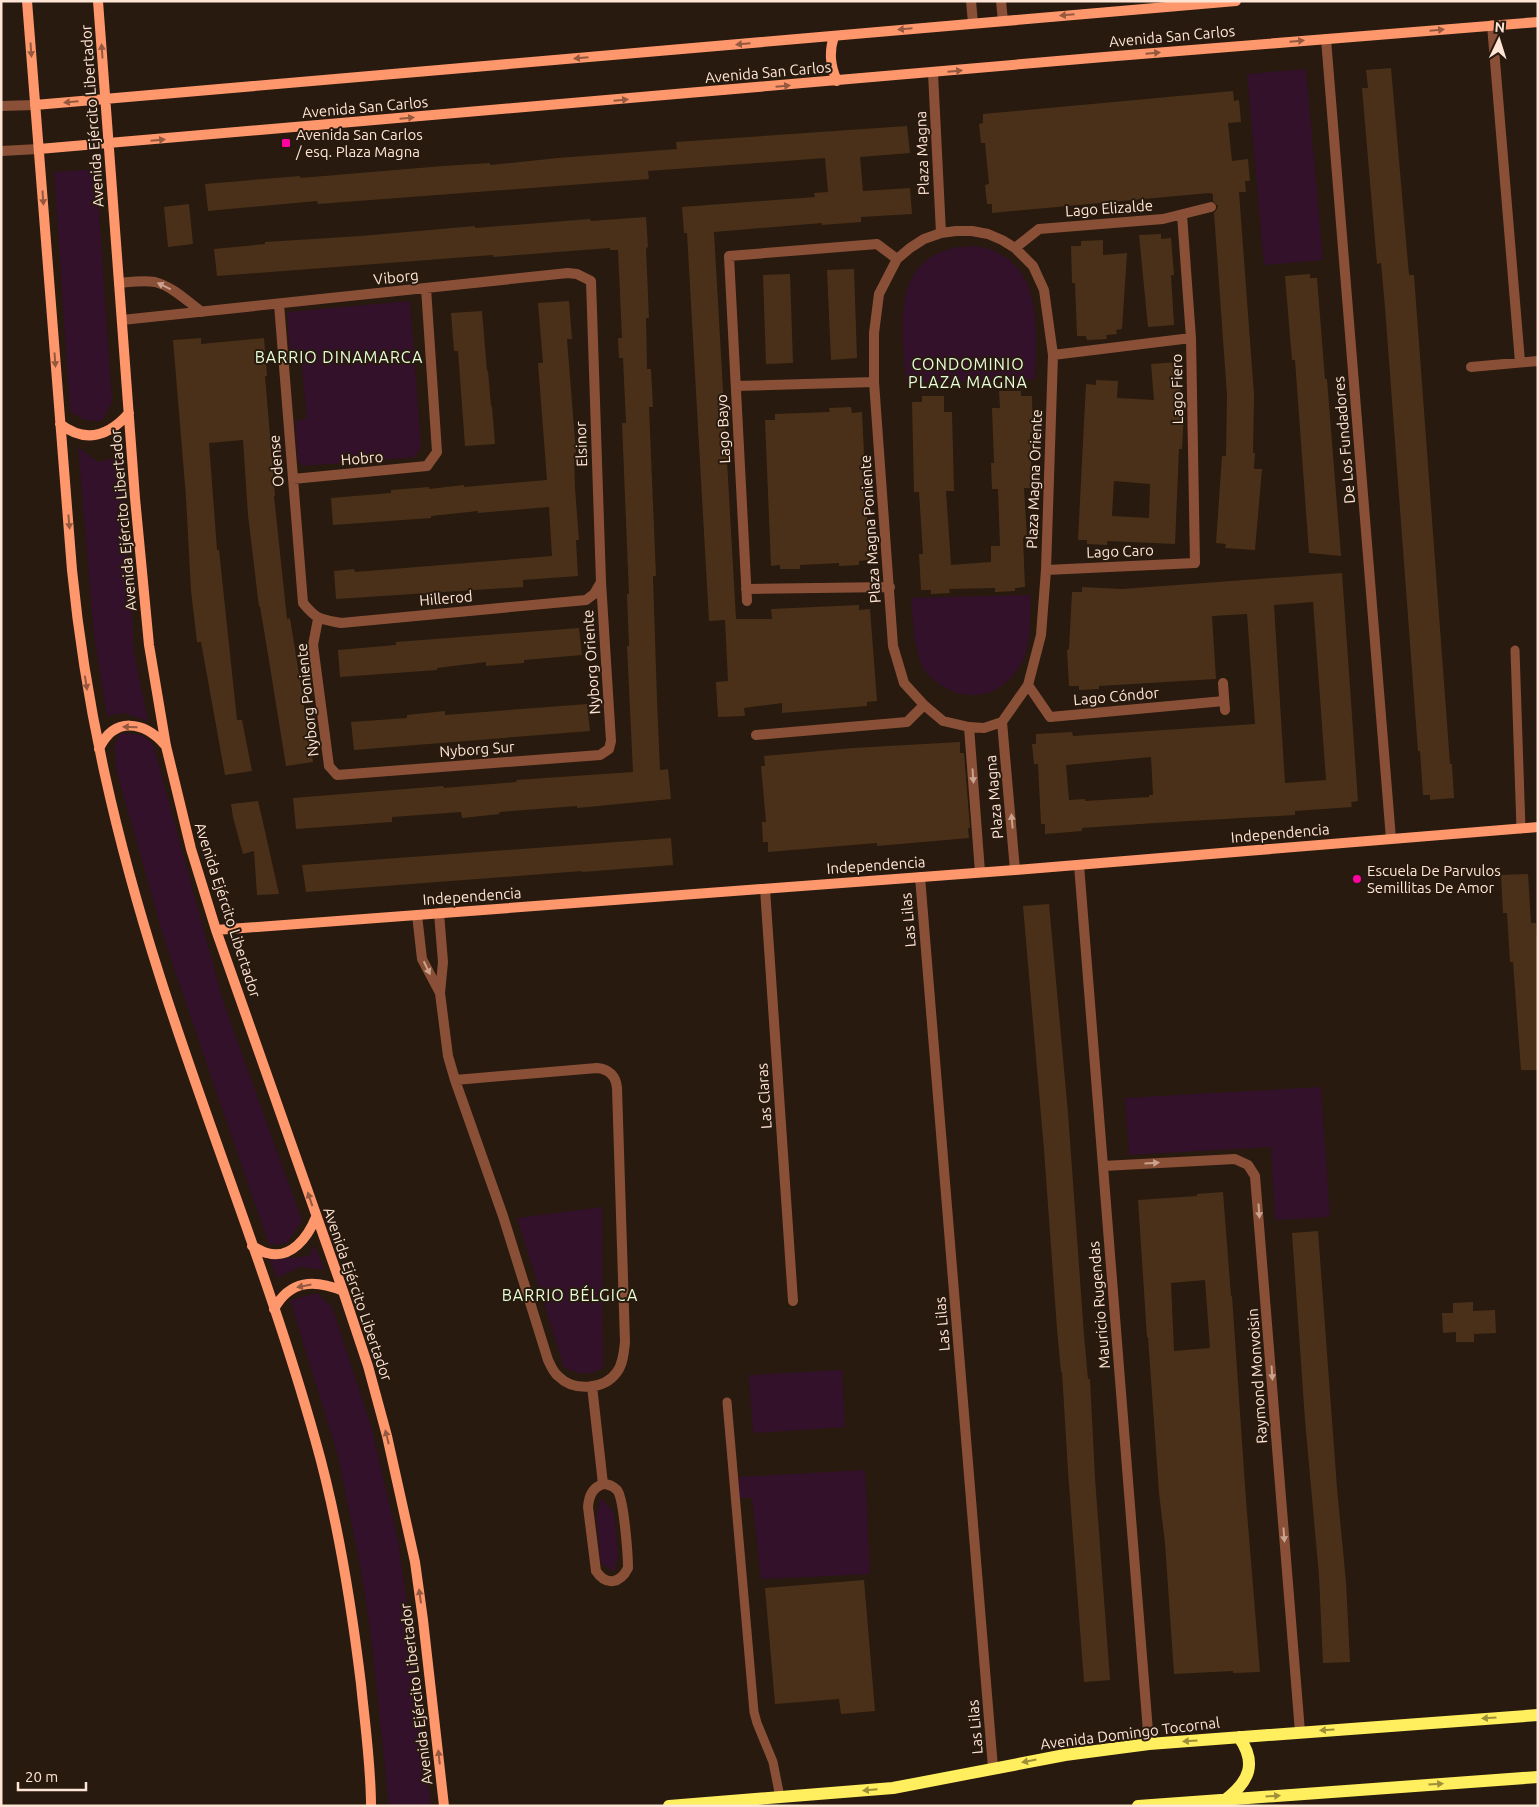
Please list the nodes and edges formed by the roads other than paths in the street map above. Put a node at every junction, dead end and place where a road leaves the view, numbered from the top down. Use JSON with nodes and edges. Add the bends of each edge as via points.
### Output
{"nodes":[{"id":1,"x":27,"y":1,"type":"edge"},
{"id":2,"x":98,"y":1,"type":"edge"},
{"id":3,"x":971,"y":1,"type":"edge"},
{"id":4,"x":1001,"y":1,"type":"edge"},
{"id":5,"x":1236,"y":1,"type":"edge"},
{"id":6,"x":1003,"y":21,"type":"junction"},
{"id":7,"x":1538,"y":22,"type":"edge"},
{"id":8,"x":973,"y":23,"type":"junction"},
{"id":9,"x":1492,"y":25,"type":"junction"},
{"id":10,"x":834,"y":36,"type":"junction"},
{"id":11,"x":1326,"y":39,"type":"junction"},
{"id":12,"x":933,"y":73,"type":"junction"},
{"id":13,"x":837,"y":81,"type":"junction"},
{"id":14,"x":106,"y":100,"type":"junction"},
{"id":15,"x":35,"y":105,"type":"junction"},
{"id":16,"x":1,"y":106,"type":"edge"},
{"id":17,"x":110,"y":144,"type":"junction"},
{"id":18,"x":39,"y":149,"type":"junction"},
{"id":19,"x":1,"y":151,"type":"edge"},
{"id":20,"x":1211,"y":207,"type":"dead end"},
{"id":21,"x":1182,"y":216,"type":"junction"},
{"id":22,"x":941,"y":233,"type":"junction"},
{"id":23,"x":1015,"y":248,"type":"junction"},
{"id":24,"x":896,"y":259,"type":"junction"},
{"id":25,"x":591,"y":281,"type":"joint"},
{"id":26,"x":119,"y":283,"type":"junction"},
{"id":27,"x":426,"y":288,"type":"junction"},
{"id":28,"x":279,"y":304,"type":"junction"},
{"id":29,"x":202,"y":312,"type":"junction"},
{"id":30,"x":122,"y":320,"type":"junction"},
{"id":31,"x":1191,"y":338,"type":"junction"},
{"id":32,"x":1053,"y":356,"type":"junction"},
{"id":33,"x":1538,"y":360,"type":"edge"},
{"id":34,"x":1520,"y":362,"type":"junction"},
{"id":35,"x":1471,"y":367,"type":"dead end"},
{"id":36,"x":874,"y":382,"type":"junction"},
{"id":37,"x":736,"y":386,"type":"junction"},
{"id":38,"x":129,"y":412,"type":"junction"},
{"id":39,"x":60,"y":424,"type":"junction"},
{"id":40,"x":293,"y":479,"type":"junction"},
{"id":41,"x":1195,"y":563,"type":"joint"},
{"id":42,"x":1046,"y":570,"type":"junction"},
{"id":43,"x":601,"y":582,"type":"junction"},
{"id":44,"x":890,"y":587,"type":"junction"},
{"id":45,"x":746,"y":589,"type":"junction"},
{"id":46,"x":747,"y":601,"type":"dead end"},
{"id":47,"x":315,"y":616,"type":"junction"},
{"id":48,"x":1515,"y":650,"type":"dead end"},
{"id":49,"x":1223,"y":683,"type":"dead end"},
{"id":50,"x":1028,"y":686,"type":"junction"},
{"id":51,"x":924,"y":705,"type":"junction"},
{"id":52,"x":1002,"y":722,"type":"junction"},
{"id":53,"x":969,"y":727,"type":"junction"},
{"id":54,"x":756,"y":735,"type":"dead end"},
{"id":55,"x":611,"y":741,"type":"joint"},
{"id":56,"x":166,"y":746,"type":"junction"},
{"id":57,"x":98,"y":749,"type":"junction"},
{"id":58,"x":337,"y":774,"type":"joint"},
{"id":59,"x":1538,"y":828,"type":"edge"},
{"id":60,"x":1521,"y":829,"type":"junction"},
{"id":61,"x":1391,"y":839,"type":"junction"},
{"id":62,"x":1080,"y":865,"type":"junction"},
{"id":63,"x":1015,"y":870,"type":"junction"},
{"id":64,"x":980,"y":872,"type":"junction"},
{"id":65,"x":920,"y":877,"type":"junction"},
{"id":66,"x":765,"y":889,"type":"junction"},
{"id":67,"x":440,"y":914,"type":"junction"},
{"id":68,"x":417,"y":915,"type":"junction"},
{"id":69,"x":216,"y":930,"type":"junction"},
{"id":70,"x":440,"y":992,"type":"junction"},
{"id":71,"x":455,"y":1080,"type":"junction"},
{"id":72,"x":1104,"y":1166,"type":"junction"},
{"id":73,"x":316,"y":1217,"type":"junction"},
{"id":74,"x":252,"y":1246,"type":"junction"},
{"id":75,"x":342,"y":1291,"type":"junction"},
{"id":76,"x":793,"y":1301,"type":"dead end"},
{"id":77,"x":274,"y":1309,"type":"junction"},
{"id":78,"x":592,"y":1386,"type":"junction"},
{"id":79,"x":727,"y":1402,"type":"dead end"},
{"id":80,"x":603,"y":1484,"type":"junction"},
{"id":81,"x":1538,"y":1715,"type":"edge"},
{"id":82,"x":1300,"y":1732,"type":"junction"},
{"id":83,"x":1239,"y":1737,"type":"junction"},
{"id":84,"x":1149,"y":1744,"type":"junction"},
{"id":85,"x":993,"y":1768,"type":"junction"},
{"id":86,"x":1538,"y":1777,"type":"edge"},
{"id":87,"x":780,"y":1797,"type":"junction"},
{"id":88,"x":1225,"y":1800,"type":"junction"},
{"id":89,"x":371,"y":1806,"type":"edge"},
{"id":90,"x":444,"y":1806,"type":"edge"},
{"id":91,"x":669,"y":1806,"type":"edge"},
{"id":92,"x":1138,"y":1806,"type":"edge"}],
"edges":[{"from":1,"to":15,"type":"main road","one_way":true},
{"from":14,"to":2,"type":"main road","name":"Avenida Ejército Libertador","one_way":true},
{"from":3,"to":8,"type":"street"},
{"from":4,"to":6,"type":"street"},
{"from":5,"to":6,"type":"main road","name":"Avenida San Carlos","one_way":true},
{"from":6,"to":8,"type":"main road","name":"Avenida San Carlos"},
{"from":7,"to":9,"type":"main road","name":"Avenida San Carlos"},
{"from":8,"to":10,"type":"main road","name":"Avenida San Carlos","one_way":true},
{"from":11,"to":9,"type":"main road","name":"Avenida San Carlos","one_way":true},
{"from":9,"to":34,"type":"street"},
{"from":10,"to":13,"type":"main road","via":[[830,58]]},
{"from":10,"to":14,"type":"main road","name":"Avenida San Carlos","one_way":true},
{"from":12,"to":11,"type":"main road","name":"Avenida San Carlos","one_way":true},
{"from":11,"to":61,"type":"street","name":"De Los Fundadores"},
{"from":12,"to":13,"type":"main road","name":"Avenida San Carlos"},
{"from":12,"to":22,"type":"street","name":"Plaza Magna"},
{"from":17,"to":13,"type":"main road","name":"Avenida San Carlos","one_way":true},
{"from":14,"to":15,"type":"main road","name":"Avenida San Carlos","one_way":true},
{"from":14,"to":17,"type":"main road","name":"Avenida Ejército Libertador"},
{"from":15,"to":16,"type":"street","name":"Avenida San Carlos"},
{"from":15,"to":18,"type":"main road"},
{"from":17,"to":18,"type":"main road","name":"Avenida San Carlos"},
{"from":17,"to":26,"type":"main road","name":"Avenida Ejército Libertador"},
{"from":18,"to":19,"type":"street","name":"Avenida San Carlos"},
{"from":18,"to":39,"type":"main road","one_way":true},
{"from":20,"to":21,"type":"street","name":"Lago Elizalde"},
{"from":21,"to":23,"type":"street","name":"Lago Elizalde","via":[[1039,230]]},
{"from":21,"to":31,"type":"street","name":"Lago Fiero"},
{"from":22,"to":23,"type":"street","name":"Plaza Magna Oriente","via":[[972,231],[988,234]]},
{"from":22,"to":24,"type":"street","name":"Plaza Magna Oriente","via":[[924,239]]},
{"from":23,"to":32,"type":"street","name":"Plaza Magna Oriente","via":[[1033,266],[1044,290]]},
{"from":24,"to":36,"type":"street","name":"Plaza Magna Poniente","via":[[879,294],[874,333]]},
{"from":24,"to":37,"type":"street","name":"Lago Bayo","via":[[877,244],[730,256]]},
{"from":25,"to":27,"type":"street","name":"Viborg","via":[[568,273]]},
{"from":25,"to":43,"type":"street","name":"Elsinor"},
{"from":29,"to":26,"type":"street","one_way":true,"via":[[157,283]]},
{"from":26,"to":30,"type":"main road","name":"Avenida Ejército Libertador"},
{"from":27,"to":28,"type":"street","name":"Viborg"},
{"from":27,"to":40,"type":"street","name":"Hobro","via":[[437,452],[432,462],[428,466]]},
{"from":28,"to":29,"type":"street","name":"Viborg"},
{"from":28,"to":40,"type":"street","name":"Odense"},
{"from":29,"to":30,"type":"street","name":"Viborg"},
{"from":30,"to":38,"type":"main road","name":"Avenida Ejército Libertador"},
{"from":31,"to":32,"type":"street"},
{"from":31,"to":41,"type":"street","name":"Lago Fiero"},
{"from":32,"to":42,"type":"street","name":"Plaza Magna Oriente"},
{"from":33,"to":34,"type":"street"},
{"from":34,"to":35,"type":"street"},
{"from":36,"to":37,"type":"street"},
{"from":36,"to":44,"type":"street","name":"Plaza Magna Poniente"},
{"from":37,"to":45,"type":"street","name":"Lago Bayo"},
{"from":38,"to":39,"type":"main road","via":[[115,426],[97,435],[78,434]]},
{"from":38,"to":56,"type":"main road","name":"Avenida Ejército Libertador","via":[[149,645]]},
{"from":39,"to":57,"type":"main road","one_way":true,"via":[[77,615]]},
{"from":40,"to":47,"type":"street","name":"Odense","via":[[303,603]]},
{"from":41,"to":42,"type":"street","name":"Lago Caro"},
{"from":42,"to":50,"type":"street","name":"Plaza Magna Oriente","via":[[1041,635]]},
{"from":43,"to":47,"type":"street","name":"Hillerod","via":[[586,600],[341,623]]},
{"from":43,"to":55,"type":"street","name":"Nyborg Oriente"},
{"from":44,"to":45,"type":"street"},
{"from":44,"to":51,"type":"street","name":"Plaza Magna Poniente","via":[[893,646],[904,683]]},
{"from":45,"to":46,"type":"street","name":"Lago Bayo"},
{"from":47,"to":58,"type":"street","name":"Nyborg Poniente","via":[[313,645],[329,766]]},
{"from":48,"to":60,"type":"lane"},
{"from":49,"to":50,"type":"street","name":"Lago Cóndor","via":[[1224,706],[1050,717]]},
{"from":50,"to":52,"type":"street","name":"Plaza Magna Oriente"},
{"from":51,"to":53,"type":"street","name":"Plaza Magna Poniente","via":[[943,721]]},
{"from":51,"to":54,"type":"street","via":[[907,722]]},
{"from":52,"to":53,"type":"street","name":"Plaza Magna Poniente","via":[[984,728]]},
{"from":63,"to":52,"type":"street","name":"Plaza Magna","one_way":true},
{"from":53,"to":64,"type":"street","name":"Plaza Magna","one_way":true},
{"from":55,"to":58,"type":"street","name":"Nyborg Sur","via":[[610,749],[600,755]]},
{"from":56,"to":57,"type":"main road","one_way":true,"via":[[149,731],[122,726],[112,730]]},
{"from":56,"to":69,"type":"main road","name":"Avenida Ejército Libertador"},
{"from":57,"to":74,"type":"main road","via":[[118,835],[160,977]]},
{"from":59,"to":60,"type":"main road","name":"Independencia"},
{"from":60,"to":61,"type":"main road","name":"Independencia"},
{"from":61,"to":62,"type":"main road","name":"Independencia"},
{"from":62,"to":63,"type":"main road","name":"Independencia"},
{"from":62,"to":72,"type":"street","name":"Mauricio Rugendas"},
{"from":63,"to":64,"type":"main road","name":"Independencia"},
{"from":64,"to":65,"type":"main road","name":"Independencia"},
{"from":65,"to":66,"type":"main road","name":"Independencia"},
{"from":65,"to":85,"type":"street","name":"Las Lilas"},
{"from":66,"to":67,"type":"main road","name":"Independencia"},
{"from":66,"to":76,"type":"street","name":"Las Claras"},
{"from":67,"to":68,"type":"main road","name":"Independencia"},
{"from":67,"to":70,"type":"street","via":[[443,962]]},
{"from":68,"to":69,"type":"main road","name":"Independencia"},
{"from":68,"to":70,"type":"street","one_way":true,"via":[[422,959]]},
{"from":73,"to":69,"type":"main road","name":"Avenida Ejército Libertador","one_way":true},
{"from":70,"to":71,"type":"street","via":[[445,1041]]},
{"from":71,"to":78,"type":"street","via":[[552,1368],[573,1386]]},
{"from":71,"to":78,"type":"street","via":[[598,1068],[610,1072],[617,1082],[624,1348],[618,1372],[602,1384]]},
{"from":72,"to":82,"type":"street","name":"Raymond Monvoisin","one_way":true,"via":[[1235,1159],[1248,1165],[1255,1176]]},
{"from":72,"to":84,"type":"street","name":"Mauricio Rugendas"},
{"from":73,"to":74,"type":"main road","via":[[302,1242],[286,1252],[267,1253]]},
{"from":73,"to":75,"type":"main road","name":"Avenida Ejército Libertador"},
{"from":74,"to":77,"type":"main road"},
{"from":75,"to":77,"type":"main road","one_way":true,"via":[[323,1285],[298,1286],[284,1294]]},
{"from":90,"to":75,"type":"main road","name":"Avenida Ejército Libertador","one_way":true,"via":[[424,1629],[409,1534],[385,1427]]},
{"from":77,"to":89,"type":"main road","via":[[316,1441],[345,1570],[360,1678]]},
{"from":78,"to":80,"type":"street"},
{"from":79,"to":87,"type":"lane","via":[[754,1712],[773,1762]]},
{"from":80,"to":80,"type":"street","via":[[592,1491],[588,1507],[596,1571],[606,1581],[614,1581],[620,1579],[628,1568],[622,1500],[617,1490]]},
{"from":81,"to":82,"type":"main road","name":"Avenida Domingo Tocornal","one_way":true},
{"from":82,"to":83,"type":"main road","name":"Avenida Domingo Tocornal"},
{"from":83,"to":84,"type":"main road","name":"Avenida Domingo Tocornal","one_way":true},
{"from":83,"to":88,"type":"main road","via":[[1249,1756],[1249,1770],[1241,1786]]},
{"from":84,"to":85,"type":"main road","name":"Avenida Domingo Tocornal","one_way":true},
{"from":85,"to":87,"type":"main road","name":"Avenida Domingo Tocornal","one_way":true,"via":[[893,1788]]},
{"from":88,"to":86,"type":"main road","one_way":true},
{"from":87,"to":91,"type":"main road","name":"Avenida Domingo Tocornal"},
{"from":88,"to":92,"type":"main road"}]}
